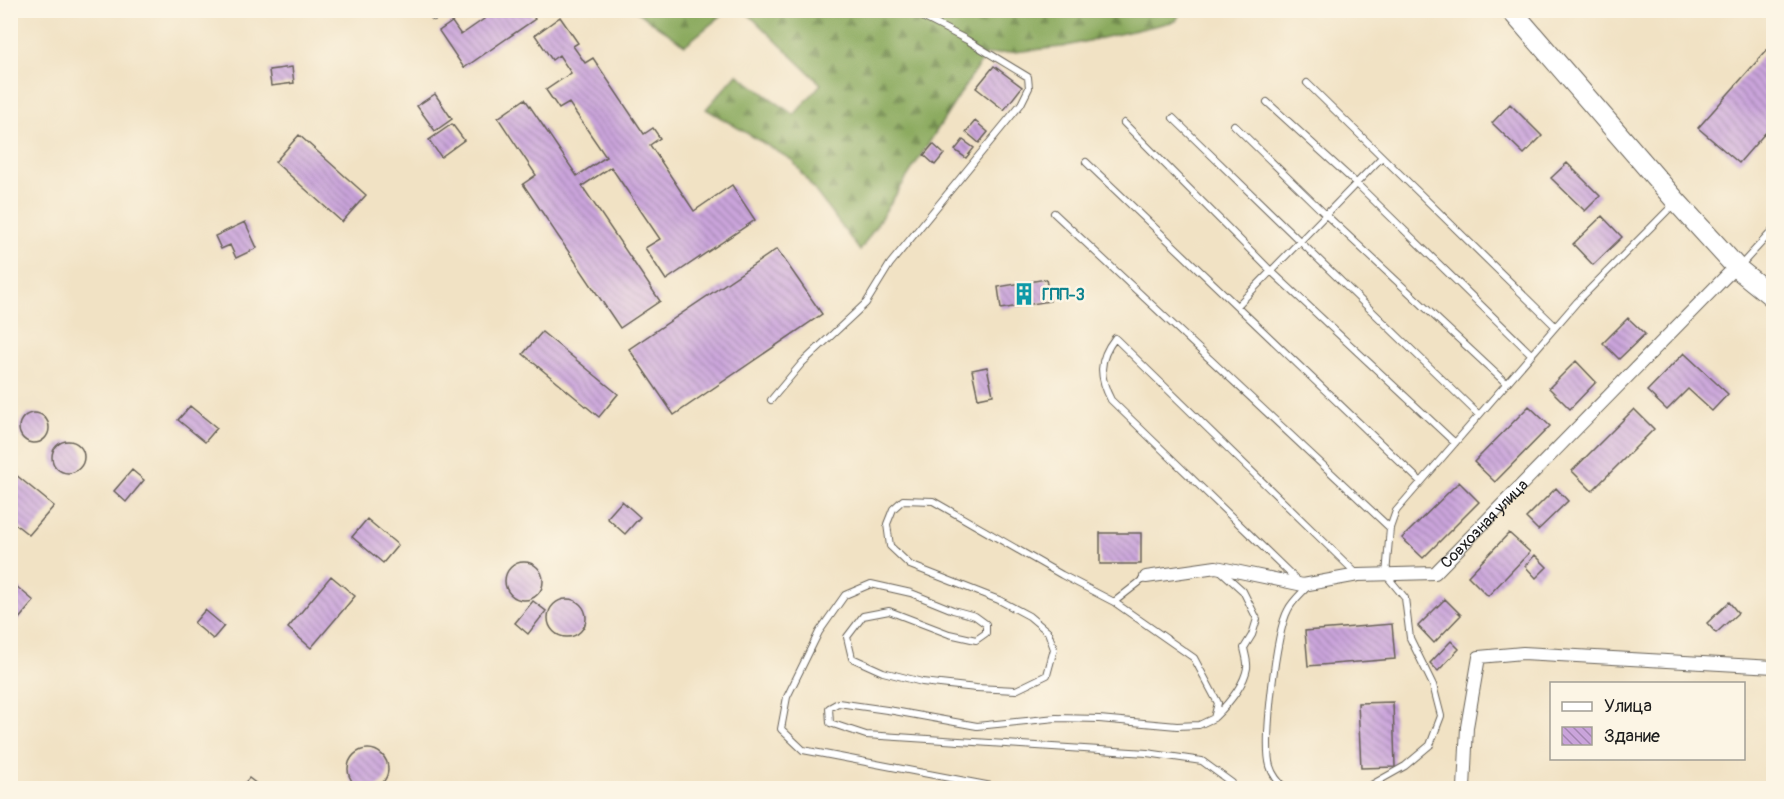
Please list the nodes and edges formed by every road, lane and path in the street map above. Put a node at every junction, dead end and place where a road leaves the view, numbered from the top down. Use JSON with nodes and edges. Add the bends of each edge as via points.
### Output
{"nodes":[{"id":1,"x":430,"y":10,"type":"edge"},
{"id":2,"x":909,"y":10,"type":"edge"},
{"id":3,"x":1511,"y":10,"type":"edge"},
{"id":4,"x":434,"y":17,"type":"dead end"},
{"id":5,"x":1307,"y":83,"type":"dead end"},
{"id":6,"x":1267,"y":102,"type":"dead end"},
{"id":7,"x":1173,"y":118,"type":"dead end"},
{"id":8,"x":1124,"y":123,"type":"dead end"},
{"id":9,"x":1234,"y":125,"type":"dead end"},
{"id":10,"x":1382,"y":157,"type":"junction"},
{"id":11,"x":1086,"y":162,"type":"dead end"},
{"id":12,"x":1357,"y":184,"type":"junction"},
{"id":13,"x":1676,"y":201,"type":"junction"},
{"id":14,"x":1054,"y":213,"type":"dead end"},
{"id":15,"x":1325,"y":214,"type":"junction"},
{"id":16,"x":1773,"y":229,"type":"edge"},
{"id":17,"x":1301,"y":242,"type":"junction"},
{"id":18,"x":1737,"y":268,"type":"junction"},
{"id":19,"x":1271,"y":271,"type":"junction"},
{"id":20,"x":1773,"y":298,"type":"edge"},
{"id":21,"x":1237,"y":306,"type":"junction"},
{"id":22,"x":1555,"y":327,"type":"junction"},
{"id":23,"x":1531,"y":354,"type":"junction"},
{"id":24,"x":1506,"y":383,"type":"junction"},
{"id":25,"x":771,"y":400,"type":"dead end"},
{"id":26,"x":1479,"y":415,"type":"junction"},
{"id":27,"x":1455,"y":443,"type":"junction"},
{"id":28,"x":1421,"y":482,"type":"junction"},
{"id":29,"x":1390,"y":528,"type":"junction"},
{"id":30,"x":1216,"y":567,"type":"junction"},
{"id":31,"x":1358,"y":575,"type":"junction"},
{"id":32,"x":1386,"y":575,"type":"junction"},
{"id":33,"x":1146,"y":577,"type":"joint"},
{"id":34,"x":1317,"y":583,"type":"junction"},
{"id":35,"x":1303,"y":585,"type":"junction"},
{"id":36,"x":1114,"y":602,"type":"junction"},
{"id":37,"x":1773,"y":667,"type":"edge"},
{"id":38,"x":1214,"y":718,"type":"junction"},
{"id":39,"x":1002,"y":789,"type":"edge"},
{"id":40,"x":1231,"y":789,"type":"edge"},
{"id":41,"x":1285,"y":789,"type":"edge"},
{"id":42,"x":1370,"y":789,"type":"edge"},
{"id":43,"x":1464,"y":789,"type":"edge"}],
"edges":[{"from":1,"to":4,"type":"lane"},
{"from":2,"to":25,"type":"lane","via":[[1029,77],[1029,88],[1016,111],[890,264],[866,303],[802,363]]},
{"from":3,"to":13,"type":"main road"},
{"from":5,"to":10,"type":"lane"},
{"from":6,"to":12,"type":"lane"},
{"from":7,"to":17,"type":"lane"},
{"from":8,"to":19,"type":"lane"},
{"from":9,"to":15,"type":"lane"},
{"from":10,"to":12,"type":"lane"},
{"from":10,"to":22,"type":"lane"},
{"from":11,"to":21,"type":"lane"},
{"from":12,"to":15,"type":"lane"},
{"from":12,"to":23,"type":"lane"},
{"from":13,"to":18,"type":"main road"},
{"from":13,"to":22,"type":"lane"},
{"from":14,"to":29,"type":"lane"},
{"from":15,"to":17,"type":"lane"},
{"from":15,"to":24,"type":"lane"},
{"from":16,"to":18,"type":"lane"},
{"from":17,"to":19,"type":"lane"},
{"from":17,"to":26,"type":"lane"},
{"from":18,"to":20,"type":"main road"},
{"from":18,"to":32,"type":"street","name":"Совхозная улица","via":[[1435,573]]},
{"from":19,"to":21,"type":"lane"},
{"from":19,"to":27,"type":"lane"},
{"from":21,"to":28,"type":"lane"},
{"from":22,"to":23,"type":"lane"},
{"from":23,"to":24,"type":"lane"},
{"from":24,"to":26,"type":"lane"},
{"from":26,"to":27,"type":"lane"},
{"from":27,"to":28,"type":"lane"},
{"from":28,"to":29,"type":"lane","via":[[1396,511]]},
{"from":29,"to":32,"type":"lane"},
{"from":30,"to":33,"type":"street","name":"Совхозная улица"},
{"from":30,"to":35,"type":"street","name":"Совхозная улица"},
{"from":30,"to":38,"type":"lane","via":[[1243,591],[1257,619],[1244,648],[1247,667],[1240,684]]},
{"from":31,"to":32,"type":"street","name":"Совхозная улица"},
{"from":31,"to":34,"type":"street","name":"Совхозная улица"},
{"from":31,"to":35,"type":"lane","via":[[1115,338],[1107,348],[1102,367],[1102,383],[1111,400]]},
{"from":32,"to":42,"type":"lane","via":[[1405,598],[1410,638],[1433,685],[1441,716],[1430,745]]},
{"from":33,"to":36,"type":"lane"},
{"from":34,"to":35,"type":"street","name":"Совхозная улица"},
{"from":34,"to":41,"type":"lane","via":[[1310,584],[1288,609],[1279,633],[1267,746],[1270,766]]},
{"from":36,"to":38,"type":"lane","via":[[1194,658],[1218,703]]},
{"from":36,"to":39,"type":"lane","via":[[933,501],[903,500],[893,509],[886,524],[890,546],[910,565],[999,600],[1029,616],[1048,632],[1054,650],[1047,675],[1016,690],[976,688],[922,682],[883,672],[852,658],[847,637],[863,616],[889,610],[949,634],[976,640],[986,633],[986,624],[975,615],[871,584],[845,595],[819,633],[787,697],[781,729],[803,750]]},
{"from":37,"to":43,"type":"street","via":[[1523,653],[1479,657],[1467,727]]},
{"from":38,"to":40,"type":"lane","via":[[1199,725],[1177,726],[1056,718],[977,726],[838,704],[828,708],[830,723],[866,735],[1147,753],[1202,761],[1232,783]]}]}
